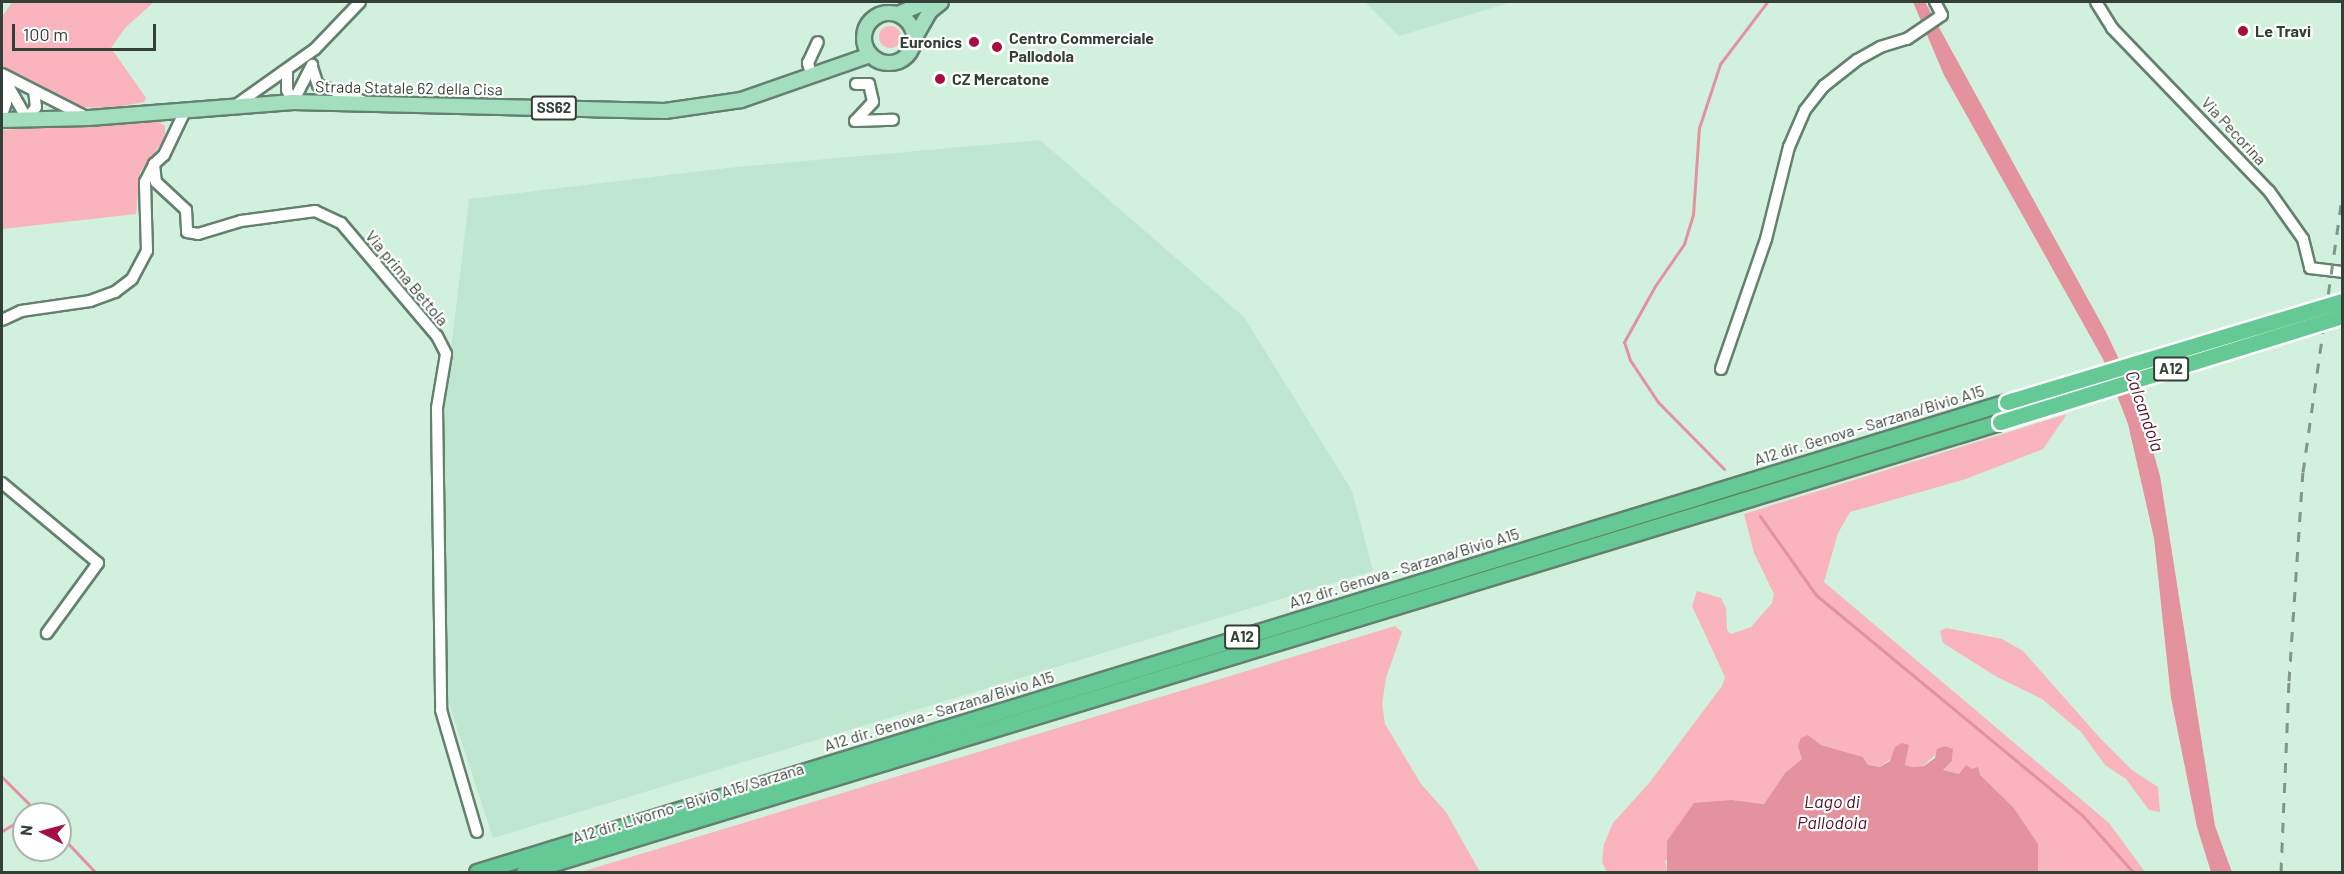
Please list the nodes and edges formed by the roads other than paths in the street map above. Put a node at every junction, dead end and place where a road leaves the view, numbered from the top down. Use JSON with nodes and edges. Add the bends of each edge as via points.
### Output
{"nodes":[{"id":1,"x":360,"y":2,"type":"edge"},
{"id":2,"x":926,"y":2,"type":"edge"},
{"id":3,"x":941,"y":2,"type":"edge"},
{"id":4,"x":1935,"y":2,"type":"edge"},
{"id":5,"x":2096,"y":2,"type":"edge"},
{"id":6,"x":898,"y":14,"type":"junction"},
{"id":7,"x":864,"y":33,"type":"junction"},
{"id":8,"x":915,"y":37,"type":"junction"},
{"id":9,"x":818,"y":42,"type":"dead end"},
{"id":10,"x":315,"y":49,"type":"junction"},
{"id":11,"x":870,"y":55,"type":"junction"},
{"id":12,"x":312,"y":67,"type":"junction"},
{"id":13,"x":287,"y":72,"type":"junction"},
{"id":14,"x":2,"y":75,"type":"edge"},
{"id":15,"x":812,"y":77,"type":"junction"},
{"id":16,"x":856,"y":84,"type":"dead end"},
{"id":17,"x":34,"y":91,"type":"junction"},
{"id":18,"x":293,"y":102,"type":"junction"},
{"id":19,"x":366,"y":102,"type":"junction"},
{"id":20,"x":236,"y":105,"type":"junction"},
{"id":21,"x":185,"y":111,"type":"junction"},
{"id":22,"x":2,"y":115,"type":"edge"},
{"id":23,"x":89,"y":118,"type":"junction"},
{"id":24,"x":27,"y":119,"type":"junction"},
{"id":25,"x":2,"y":120,"type":"edge"},
{"id":26,"x":893,"y":120,"type":"dead end"},
{"id":27,"x":154,"y":164,"type":"junction"},
{"id":28,"x":2343,"y":272,"type":"edge"},
{"id":29,"x":2343,"y":301,"type":"edge"},
{"id":30,"x":2343,"y":316,"type":"edge"},
{"id":31,"x":2,"y":320,"type":"edge"},
{"id":32,"x":1720,"y":369,"type":"dead end"},
{"id":33,"x":2,"y":483,"type":"edge"},
{"id":34,"x":47,"y":633,"type":"dead end"},
{"id":35,"x":477,"y":832,"type":"dead end"},
{"id":36,"x":477,"y":873,"type":"edge"},
{"id":37,"x":524,"y":873,"type":"edge"}],
"edges":[{"from":1,"to":10,"type":"street"},
{"from":2,"to":6,"type":"main road","name":"Strada Statale 62 della Cisa","number":"SS62"},
{"from":3,"to":8,"type":"main road","via":[[930,11]]},
{"from":4,"to":32,"type":"street","via":[[1939,16],[1910,36],[1857,60],[1824,86],[1805,110],[1789,147],[1755,275]]},
{"from":5,"to":28,"type":"street","name":"Via Pecorina","via":[[2112,28],[2268,191],[2303,239],[2310,268]]},
{"from":6,"to":7,"type":"main road","name":"Strada Statale 62 della Cisa","number":"SS62","via":[[875,17]]},
{"from":6,"to":8,"type":"main road","via":[[908,21]]},
{"from":7,"to":11,"type":"main road"},
{"from":7,"to":15,"type":"main road","name":"Strada Statale 62 della Cisa","number":"SS62","via":[[845,57]]},
{"from":8,"to":11,"type":"main road","via":[[911,52],[900,62],[881,63]]},
{"from":9,"to":15,"type":"street","via":[[808,63]]},
{"from":10,"to":12,"type":"street"},
{"from":10,"to":13,"type":"street"},
{"from":11,"to":15,"type":"main road","name":"Strada Statale 62 della Cisa","number":"SS62"},
{"from":12,"to":18,"type":"street"},
{"from":12,"to":19,"type":"street","via":[[318,85]]},
{"from":13,"to":18,"type":"street","via":[[287,90]]},
{"from":13,"to":20,"type":"street"},
{"from":14,"to":17,"type":"street"},
{"from":14,"to":22,"type":"street","via":[[6,103]]},
{"from":14,"to":24,"type":"street"},
{"from":15,"to":19,"type":"main road","name":"Strada Statale 62 della Cisa","number":"SS62","via":[[741,100],[664,111]]},
{"from":16,"to":26,"type":"street","via":[[869,84],[873,102],[855,121]]},
{"from":17,"to":23,"type":"street"},
{"from":17,"to":24,"type":"street","via":[[36,107]]},
{"from":18,"to":19,"type":"main road","name":"Strada Statale 62 della Cisa","number":"SS62"},
{"from":18,"to":20,"type":"main road","name":"Strada Statale 62 della Cisa","number":"SS62"},
{"from":20,"to":21,"type":"main road","name":"Strada Statale 62 della Cisa","number":"SS62"},
{"from":21,"to":23,"type":"main road","name":"Strada Statale 62 della Cisa","number":"SS62"},
{"from":21,"to":27,"type":"street","via":[[164,154]]},
{"from":23,"to":24,"type":"main road","name":"Strada Statale 62 della Cisa","number":"SS62"},
{"from":24,"to":25,"type":"main road","name":"Strada Statale 62 della Cisa","number":"SS62"},
{"from":27,"to":31,"type":"street","via":[[145,182],[147,251],[132,279],[115,292],[90,301],[21,311]]},
{"from":27,"to":35,"type":"street","name":"Via prima Bettola","via":[[156,182],[186,210],[188,232],[192,234],[241,221],[315,211],[341,223],[437,336],[446,354],[437,408],[441,710]]},
{"from":29,"to":36,"type":"highway","name":"A12 dir. Genova - Sarzana/Bivio A15","number":"A12","bridge":true},
{"from":30,"to":37,"type":"highway","name":"A12 dir. Livorno - Bivio A15/Sarzana","number":"A12","bridge":true},
{"from":33,"to":34,"type":"street","via":[[98,563]]}]}
